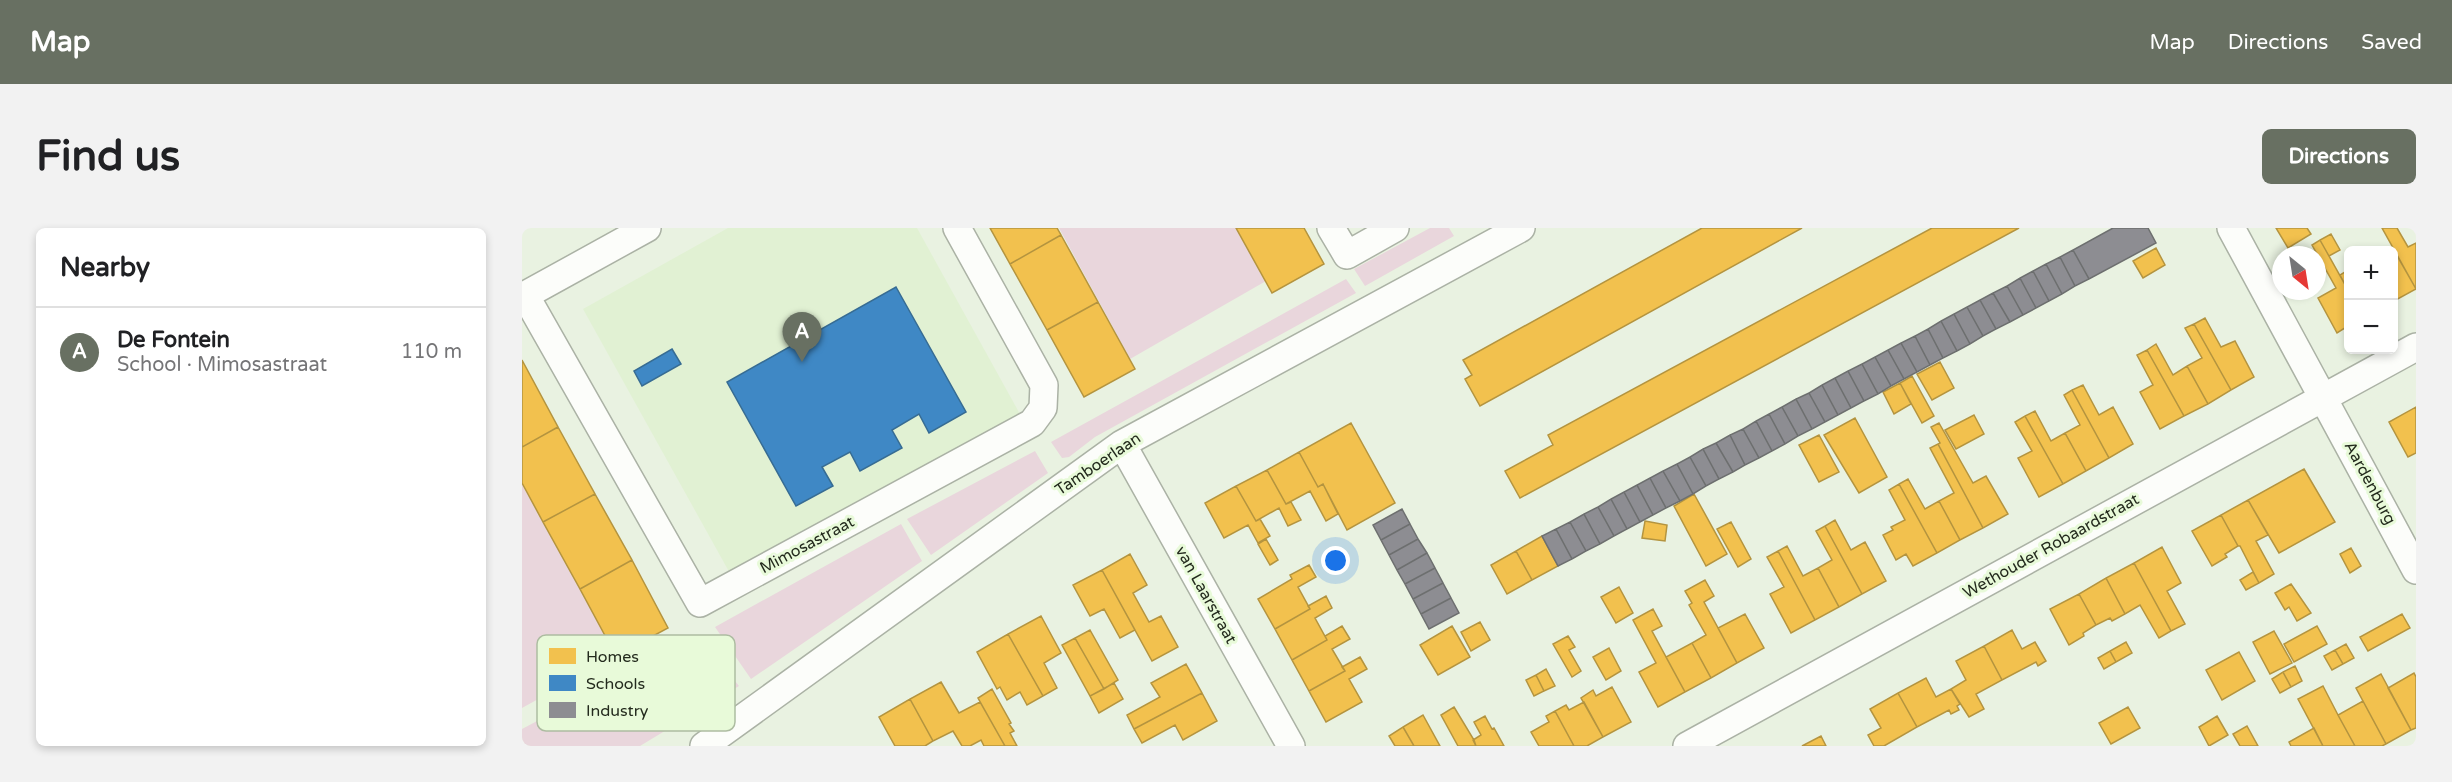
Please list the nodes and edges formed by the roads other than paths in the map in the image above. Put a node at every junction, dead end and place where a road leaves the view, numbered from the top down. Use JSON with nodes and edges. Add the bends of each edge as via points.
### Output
{"nodes":[{"id":1,"x":647,"y":228,"type":"edge"},
{"id":2,"x":957,"y":228,"type":"edge"},
{"id":3,"x":1331,"y":228,"type":"edge"},
{"id":4,"x":1395,"y":228,"type":"edge"},
{"id":5,"x":1521,"y":228,"type":"edge"},
{"id":6,"x":2231,"y":228,"type":"edge"},
{"id":7,"x":523,"y":296,"type":"edge"},
{"id":8,"x":2416,"y":347,"type":"edge"},
{"id":9,"x":2324,"y":397,"type":"junction"},
{"id":10,"x":1122,"y":444,"type":"junction"},
{"id":11,"x":2416,"y":570,"type":"edge"},
{"id":12,"x":735,"y":724,"type":"edge"},
{"id":13,"x":725,"y":731,"type":"edge"},
{"id":14,"x":704,"y":746,"type":"edge"},
{"id":15,"x":1291,"y":746,"type":"edge"},
{"id":16,"x":1687,"y":746,"type":"edge"}],
"edges":[{"from":1,"to":7,"type":"street"},
{"from":2,"to":7,"type":"street","name":"Mimosastraat","via":[[1044,386],[1043,408],[1032,423],[700,603]]},
{"from":3,"to":4,"type":"street","via":[[1347,255]]},
{"from":5,"to":10,"type":"street","name":"Tamboerlaan"},
{"from":6,"to":9,"type":"street","name":"Aardenburg"},
{"from":8,"to":9,"type":"street","name":"Wethouder Robaardstraat"},
{"from":9,"to":11,"type":"street","name":"Aardenburg"},
{"from":9,"to":16,"type":"street","name":"Wethouder Robaardstraat"},
{"from":10,"to":12,"type":"street","name":"Tamboerlaan"},
{"from":10,"to":15,"type":"street","name":"van Laarstraat"},
{"from":13,"to":14,"type":"street","name":"Tamboerlaan"}]}
